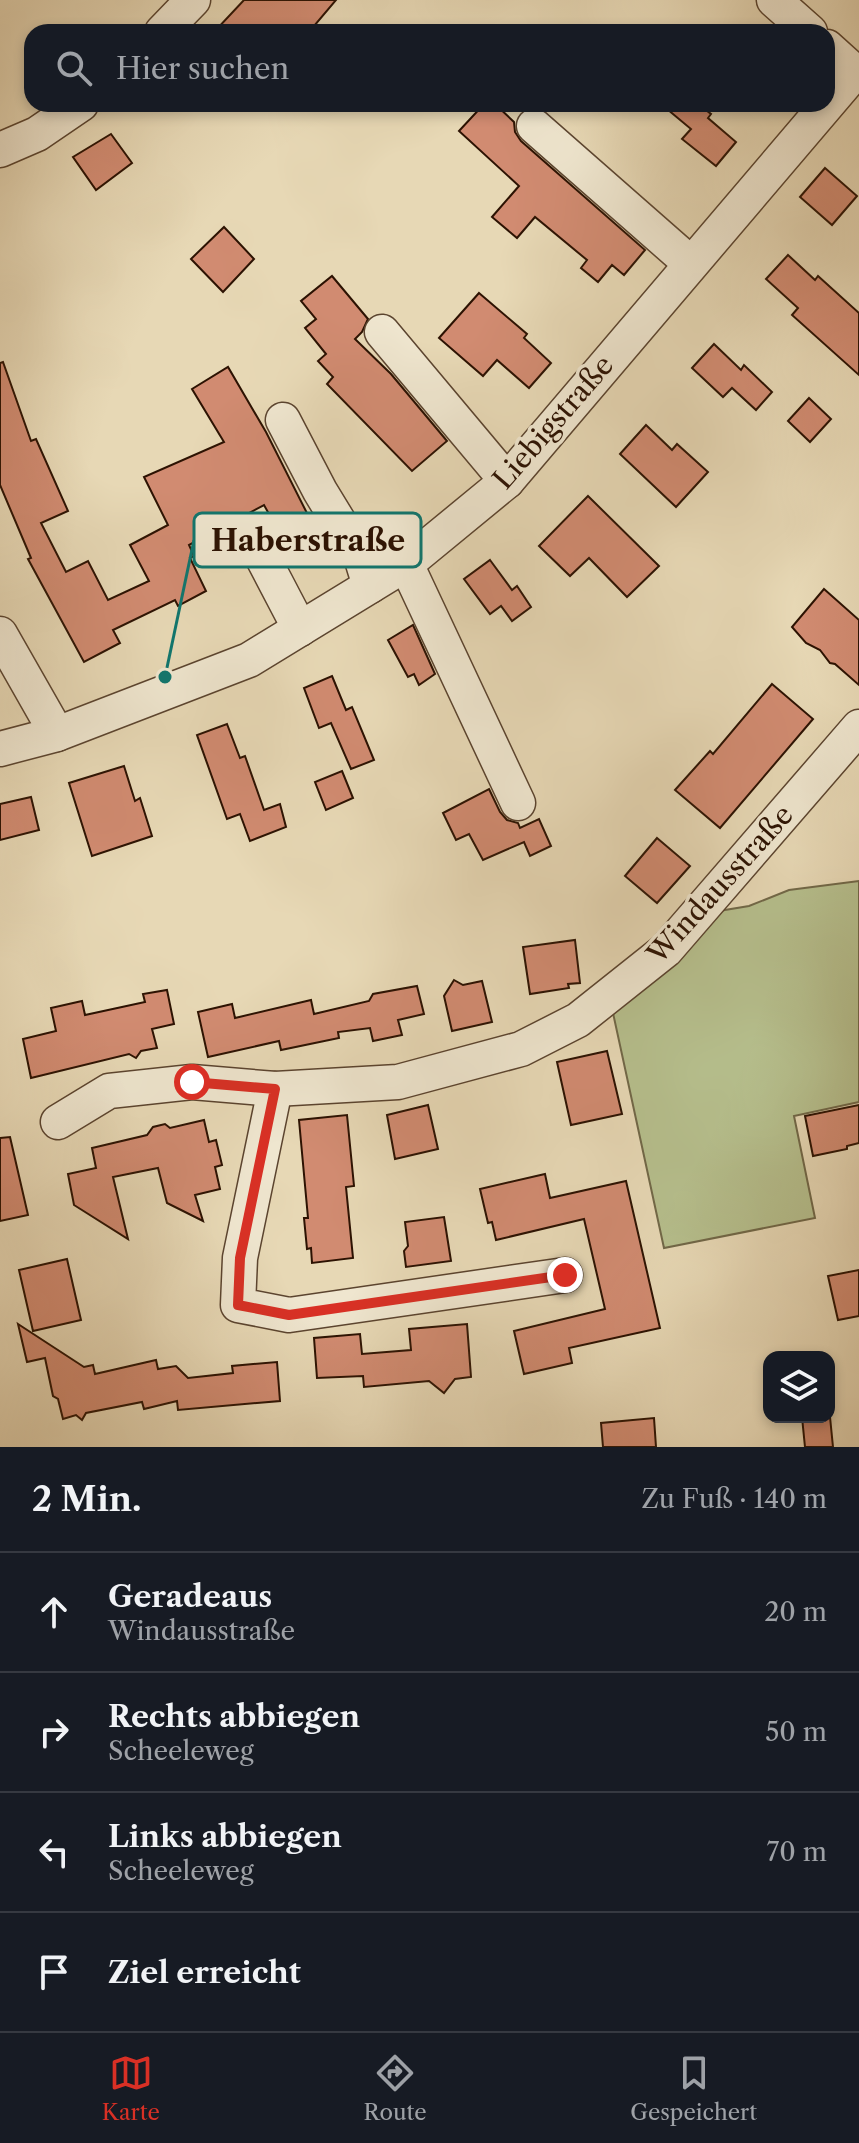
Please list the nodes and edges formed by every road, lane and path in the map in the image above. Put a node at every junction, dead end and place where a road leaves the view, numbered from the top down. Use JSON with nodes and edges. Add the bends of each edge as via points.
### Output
{"nodes":[{"id":1,"x":193,"y":0,"type":"edge"},
{"id":2,"x":774,"y":0,"type":"edge"},
{"id":3,"x":170,"y":24,"type":"edge"},
{"id":4,"x":801,"y":24,"type":"edge"},
{"id":5,"x":835,"y":54,"type":"edge"},
{"id":6,"x":857,"y":74,"type":"edge"},
{"id":7,"x":835,"y":99,"type":"edge"},
{"id":8,"x":69,"y":112,"type":"edge"},
{"id":9,"x":823,"y":112,"type":"edge"},
{"id":10,"x":534,"y":126,"type":"dead end"},
{"id":11,"x":0,"y":150,"type":"edge"},
{"id":12,"x":690,"y":263,"type":"junction"},
{"id":13,"x":382,"y":332,"type":"dead end"},
{"id":14,"x":283,"y":420,"type":"dead end"},
{"id":15,"x":507,"y":481,"type":"junction"},
{"id":16,"x":254,"y":541,"type":"dead end"},
{"id":17,"x":406,"y":564,"type":"junction"},
{"id":18,"x":370,"y":586,"type":"junction"},
{"id":19,"x":300,"y":629,"type":"junction"},
{"id":20,"x":0,"y":634,"type":"edge"},
{"id":21,"x":859,"y":727,"type":"edge"},
{"id":22,"x":57,"y":734,"type":"junction"},
{"id":23,"x":0,"y":749,"type":"edge"},
{"id":24,"x":518,"y":803,"type":"dead end"},
{"id":25,"x":275,"y":1089,"type":"junction"},
{"id":26,"x":58,"y":1122,"type":"dead end"},
{"id":27,"x":565,"y":1275,"type":"dead end"}],
"edges":[{"from":1,"to":3,"type":"street"},
{"from":2,"to":4,"type":"street"},
{"from":5,"to":6,"type":"street"},
{"from":6,"to":7,"type":"street","name":"Liebigstraße"},
{"from":8,"to":11,"type":"street"},
{"from":9,"to":12,"type":"street","name":"Liebigstraße"},
{"from":10,"to":12,"type":"street"},
{"from":12,"to":15,"type":"street","name":"Liebigstraße"},
{"from":13,"to":15,"type":"street"},
{"from":14,"to":18,"type":"street","via":[[362,560]]},
{"from":15,"to":17,"type":"street","name":"Liebigstraße"},
{"from":16,"to":19,"type":"street"},
{"from":17,"to":18,"type":"street","name":"Liebigstraße"},
{"from":17,"to":24,"type":"street"},
{"from":18,"to":19,"type":"street","name":"Liebigstraße"},
{"from":19,"to":22,"type":"street","name":"Liebigstraße","via":[[249,660]]},
{"from":20,"to":22,"type":"street"},
{"from":21,"to":25,"type":"street","name":"Windausstraße","via":[[666,950],[578,1020],[521,1049],[398,1082]]},
{"from":22,"to":23,"type":"street","name":"Liebigstraße"},
{"from":25,"to":26,"type":"street","name":"Windausstraße","via":[[192,1082],[109,1091]]},
{"from":25,"to":27,"type":"street","via":[[240,1258],[238,1305],[289,1315]]}]}
